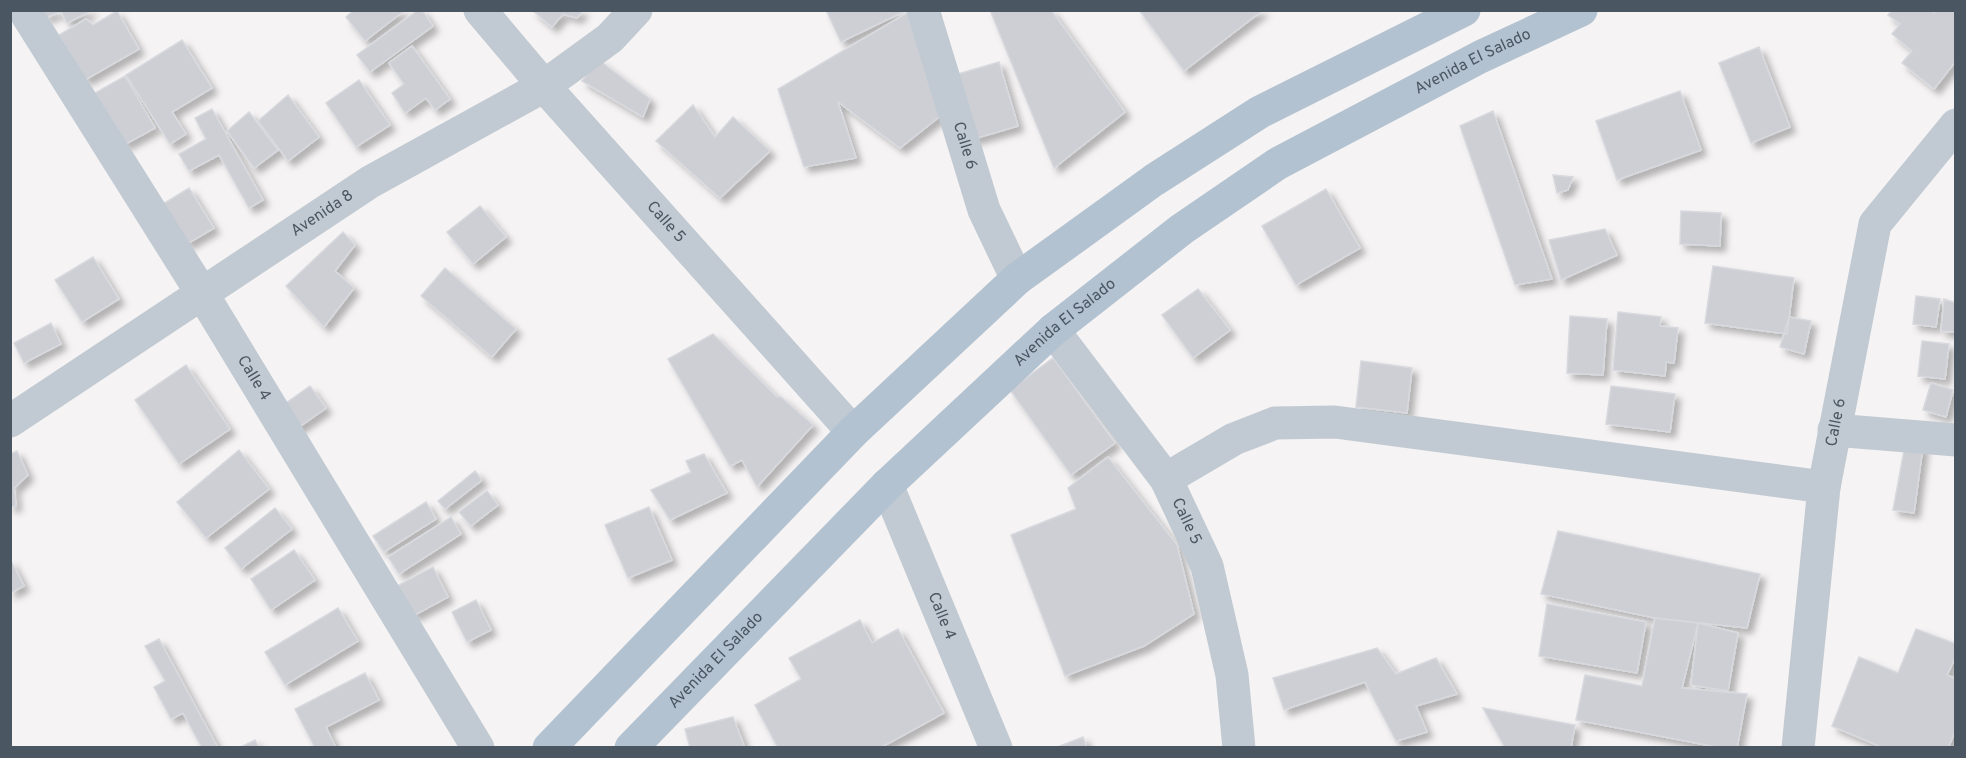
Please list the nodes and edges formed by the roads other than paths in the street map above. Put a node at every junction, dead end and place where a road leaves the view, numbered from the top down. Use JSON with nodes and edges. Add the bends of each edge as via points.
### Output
{"nodes":[{"id":1,"x":24,"y":10,"type":"edge"},
{"id":2,"x":480,"y":10,"type":"edge"},
{"id":3,"x":636,"y":10,"type":"edge"},
{"id":4,"x":923,"y":10,"type":"edge"},
{"id":5,"x":1464,"y":10,"type":"edge"},
{"id":6,"x":1581,"y":10,"type":"edge"},
{"id":7,"x":544,"y":86,"type":"junction"},
{"id":8,"x":1956,"y":125,"type":"edge"},
{"id":9,"x":1017,"y":279,"type":"junction"},
{"id":10,"x":203,"y":295,"type":"junction"},
{"id":11,"x":1053,"y":330,"type":"junction"},
{"id":12,"x":10,"y":421,"type":"edge"},
{"id":13,"x":1834,"y":430,"type":"junction"},
{"id":14,"x":853,"y":432,"type":"junction"},
{"id":15,"x":1956,"y":440,"type":"edge"},
{"id":16,"x":1166,"y":479,"type":"junction"},
{"id":17,"x":887,"y":484,"type":"junction"},
{"id":18,"x":1824,"y":487,"type":"junction"},
{"id":19,"x":478,"y":747,"type":"edge"},
{"id":20,"x":549,"y":747,"type":"edge"},
{"id":21,"x":632,"y":747,"type":"edge"},
{"id":22,"x":996,"y":747,"type":"edge"},
{"id":23,"x":1239,"y":747,"type":"edge"},
{"id":24,"x":1798,"y":747,"type":"edge"}],
"edges":[{"from":1,"to":10,"type":"street","name":"Calle 4"},
{"from":2,"to":7,"type":"street","name":"Calle 5"},
{"from":3,"to":7,"type":"street","name":"Avenida 8","via":[[610,38]]},
{"from":4,"to":9,"type":"street","name":"Calle 6","via":[[984,210]]},
{"from":5,"to":9,"type":"main road","via":[[1260,112],[1154,180]]},
{"from":6,"to":11,"type":"main road","name":"Avenida El Salado","via":[[1480,57],[1277,164],[1182,229]]},
{"from":7,"to":10,"type":"street","name":"Avenida 8","via":[[370,183]]},
{"from":7,"to":14,"type":"street","name":"Calle 5"},
{"from":8,"to":13,"type":"street","name":"Calle 6","via":[[1875,224]]},
{"from":9,"to":14,"type":"main road"},
{"from":10,"to":12,"type":"street","name":"Avenida 8"},
{"from":10,"to":19,"type":"street","name":"Calle 4"},
{"from":11,"to":16,"type":"street","name":"Calle 5"},
{"from":11,"to":17,"type":"main road","name":"Avenida El Salado"},
{"from":13,"to":15,"type":"street"},
{"from":13,"to":18,"type":"street","name":"Calle 6"},
{"from":14,"to":20,"type":"main road"},
{"from":16,"to":18,"type":"street","via":[[1234,439],[1275,423],[1335,422]]},
{"from":16,"to":23,"type":"street","name":"Calle 5","via":[[1207,566],[1232,675]]},
{"from":17,"to":21,"type":"main road","name":"Avenida El Salado"},
{"from":17,"to":22,"type":"street","name":"Calle 4"},
{"from":18,"to":24,"type":"street","name":"Calle 6"}]}
